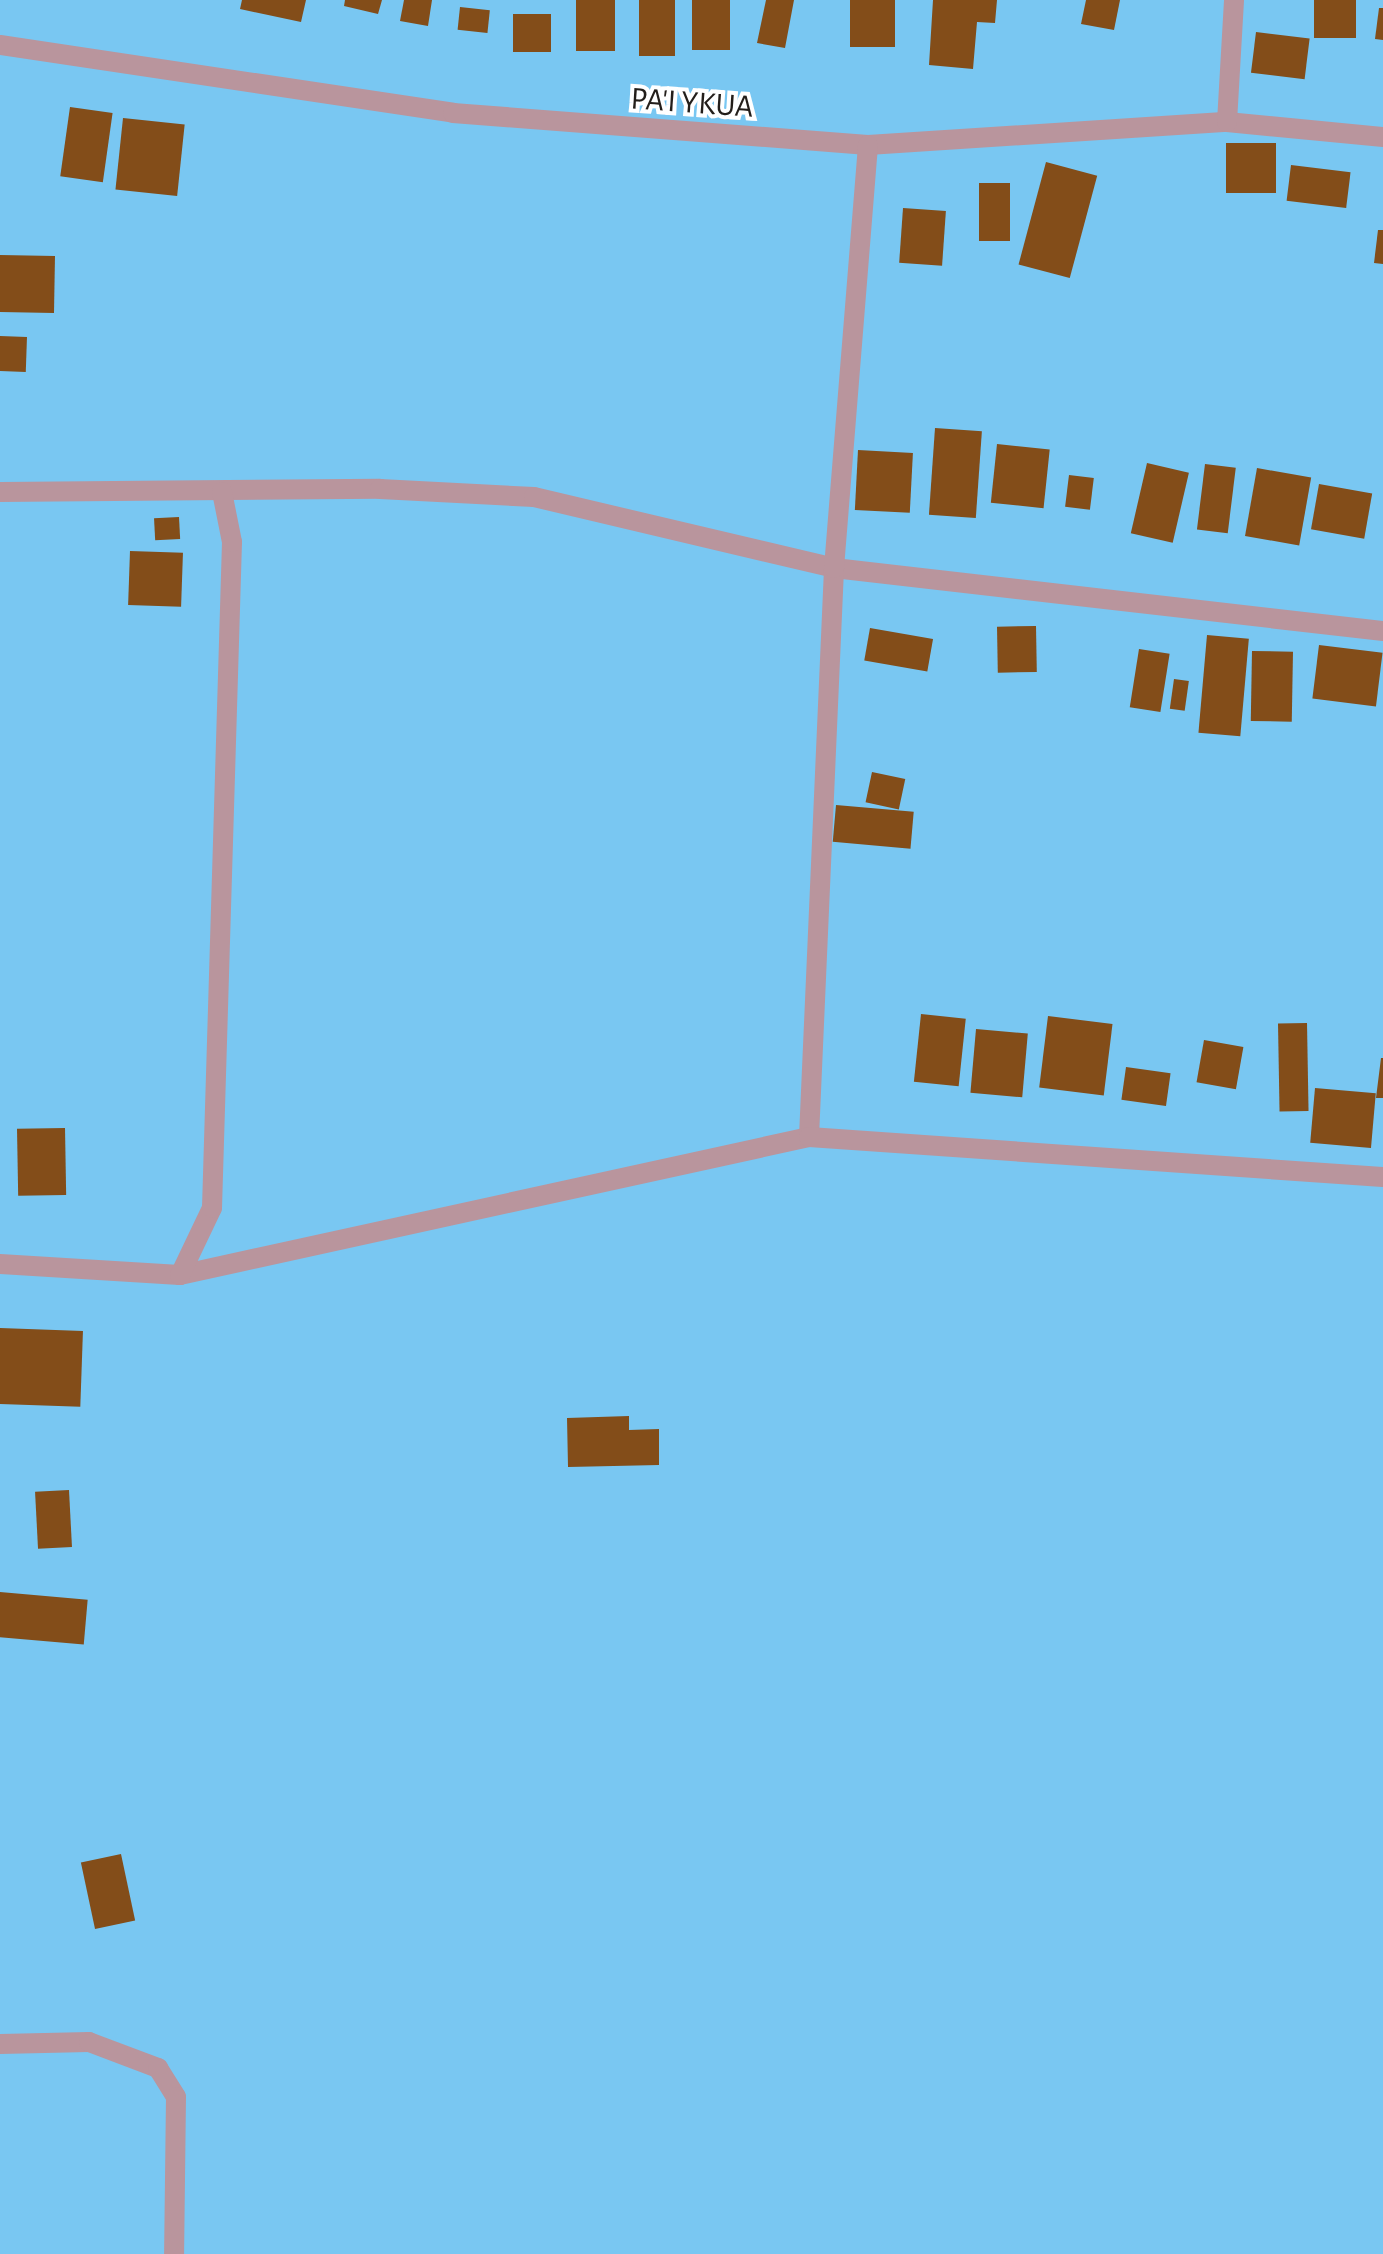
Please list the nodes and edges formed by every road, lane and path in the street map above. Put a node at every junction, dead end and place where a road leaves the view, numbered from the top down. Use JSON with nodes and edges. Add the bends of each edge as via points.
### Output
{"nodes":[{"id":1,"x":1234,"y":0,"type":"edge"},
{"id":2,"x":0,"y":45,"type":"edge"},
{"id":3,"x":1227,"y":122,"type":"junction"},
{"id":4,"x":1383,"y":137,"type":"edge"},
{"id":5,"x":868,"y":145,"type":"junction"},
{"id":6,"x":0,"y":492,"type":"edge"},
{"id":7,"x":222,"y":492,"type":"junction"},
{"id":8,"x":834,"y":568,"type":"junction"},
{"id":9,"x":1383,"y":631,"type":"edge"},
{"id":10,"x":809,"y":1137,"type":"junction"},
{"id":11,"x":1383,"y":1177,"type":"edge"},
{"id":12,"x":0,"y":1264,"type":"edge"},
{"id":13,"x":180,"y":1275,"type":"junction"},
{"id":14,"x":0,"y":2044,"type":"edge"},
{"id":15,"x":174,"y":2254,"type":"edge"}],
"edges":[{"from":1,"to":3,"type":"street"},
{"from":2,"to":5,"type":"street","name":"PA'I YKUA","via":[[453,113]]},
{"from":3,"to":4,"type":"street","name":"PA'I YKUA"},
{"from":3,"to":5,"type":"street","name":"PA'I YKUA"},
{"from":5,"to":8,"type":"street"},
{"from":6,"to":7,"type":"street"},
{"from":7,"to":8,"type":"street","via":[[380,489],[534,497]]},
{"from":7,"to":13,"type":"street","via":[[232,542],[212,1208]]},
{"from":8,"to":9,"type":"street"},
{"from":8,"to":10,"type":"street"},
{"from":10,"to":11,"type":"street"},
{"from":10,"to":13,"type":"street"},
{"from":12,"to":13,"type":"street"},
{"from":14,"to":15,"type":"street","via":[[89,2042],[158,2068],[176,2097]]}]}
